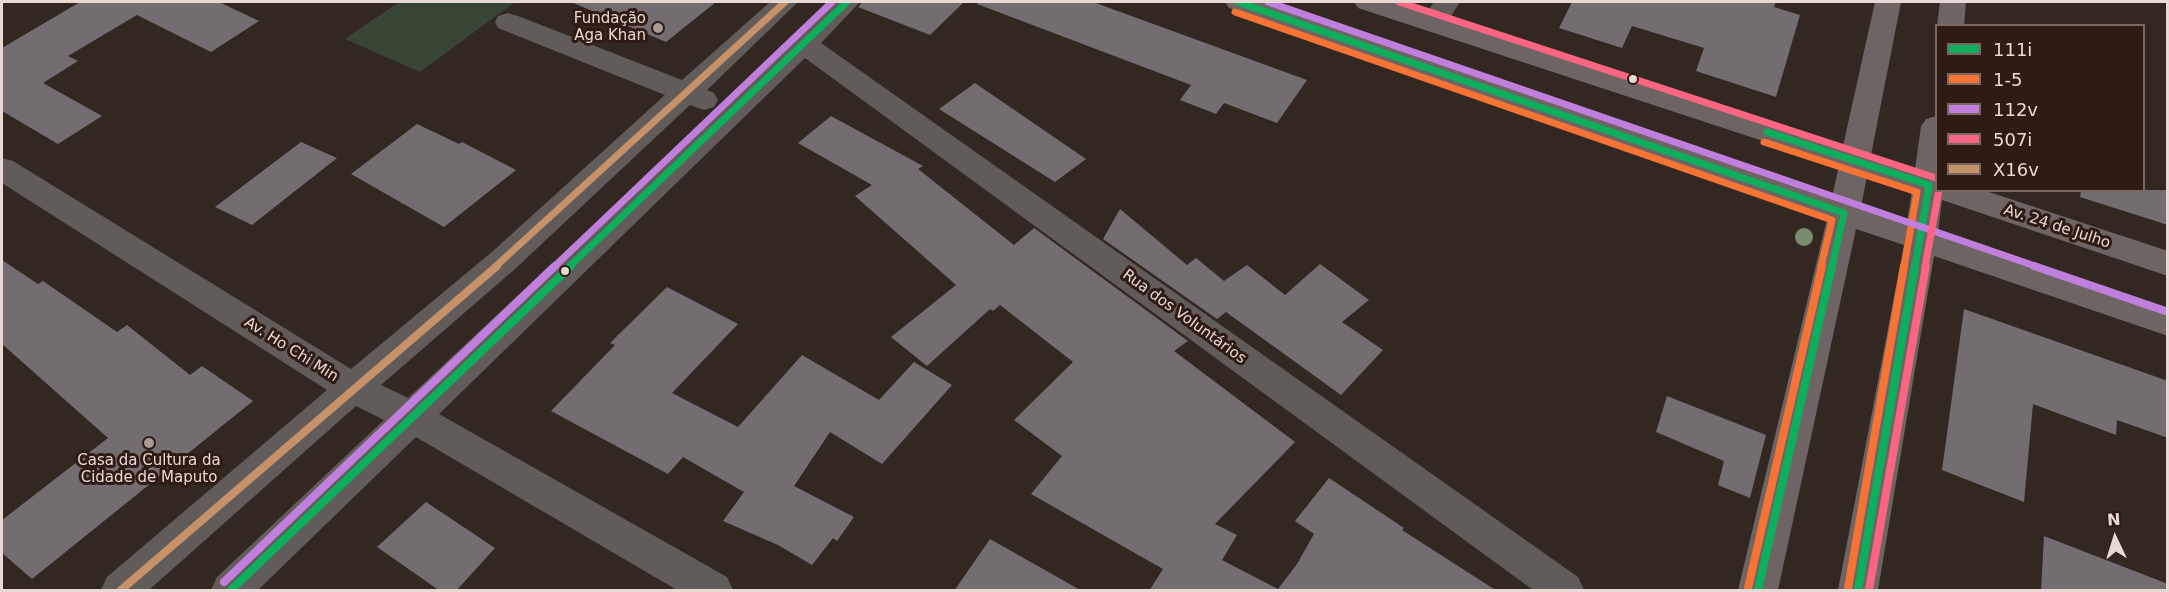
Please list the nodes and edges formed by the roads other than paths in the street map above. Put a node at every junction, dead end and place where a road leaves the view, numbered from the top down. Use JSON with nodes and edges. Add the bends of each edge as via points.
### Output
{"nodes":[{"id":1,"x":785,"y":2,"type":"edge"},
{"id":2,"x":847,"y":2,"type":"edge"},
{"id":3,"x":1238,"y":2,"type":"edge"},
{"id":4,"x":1367,"y":2,"type":"edge"},
{"id":5,"x":1888,"y":2,"type":"edge"},
{"id":6,"x":1953,"y":2,"type":"edge"},
{"id":7,"x":1440,"y":12,"type":"edge"},
{"id":8,"x":508,"y":22,"type":"dead end"},
{"id":9,"x":1950,"y":24,"type":"edge"},
{"id":10,"x":804,"y":44,"type":"junction"},
{"id":11,"x":687,"y":92,"type":"junction"},
{"id":12,"x":732,"y":112,"type":"junction"},
{"id":13,"x":1855,"y":161,"type":"junction"},
{"id":14,"x":2,"y":169,"type":"edge"},
{"id":15,"x":1935,"y":186,"type":"edge"},
{"id":16,"x":1935,"y":192,"type":"edge"},
{"id":17,"x":1952,"y":192,"type":"edge"},
{"id":18,"x":1844,"y":213,"type":"junction"},
{"id":19,"x":1921,"y":238,"type":"junction"},
{"id":20,"x":2168,"y":264,"type":"edge"},
{"id":21,"x":2168,"y":323,"type":"edge"},
{"id":22,"x":353,"y":388,"type":"junction"},
{"id":23,"x":414,"y":418,"type":"junction"},
{"id":24,"x":121,"y":591,"type":"edge"},
{"id":25,"x":231,"y":591,"type":"edge"},
{"id":26,"x":713,"y":591,"type":"edge"},
{"id":27,"x":1564,"y":591,"type":"edge"},
{"id":28,"x":1758,"y":591,"type":"edge"},
{"id":29,"x":1858,"y":591,"type":"edge"}],
"edges":[{"from":1,"to":11,"type":"street"},
{"from":2,"to":10,"type":"street"},
{"from":3,"to":18,"type":"main road"},
{"from":4,"to":7,"type":"main road"},
{"from":5,"to":13,"type":"main road"},
{"from":6,"to":9,"type":"main road"},
{"from":7,"to":13,"type":"main road"},
{"from":8,"to":11,"type":"street"},
{"from":10,"to":12,"type":"street"},
{"from":10,"to":27,"type":"street","name":"Rua dos Voluntários"},
{"from":11,"to":12,"type":"street"},
{"from":11,"to":22,"type":"street","via":[[504,261]]},
{"from":12,"to":23,"type":"street"},
{"from":13,"to":15,"type":"main road","name":"Av. 24 de Julho"},
{"from":13,"to":18,"type":"main road"},
{"from":14,"to":22,"type":"street","name":"Av. Ho Chi Min"},
{"from":16,"to":19,"type":"main road"},
{"from":17,"to":20,"type":"main road","name":"Av. 24 de Julho"},
{"from":18,"to":19,"type":"main road"},
{"from":18,"to":28,"type":"main road"},
{"from":19,"to":21,"type":"main road"},
{"from":19,"to":29,"type":"main road"},
{"from":22,"to":23,"type":"street","name":"Av. Ho Chi Min"},
{"from":22,"to":24,"type":"street"},
{"from":23,"to":25,"type":"street"},
{"from":23,"to":26,"type":"street","name":"Av. Ho Chi Min"}]}
